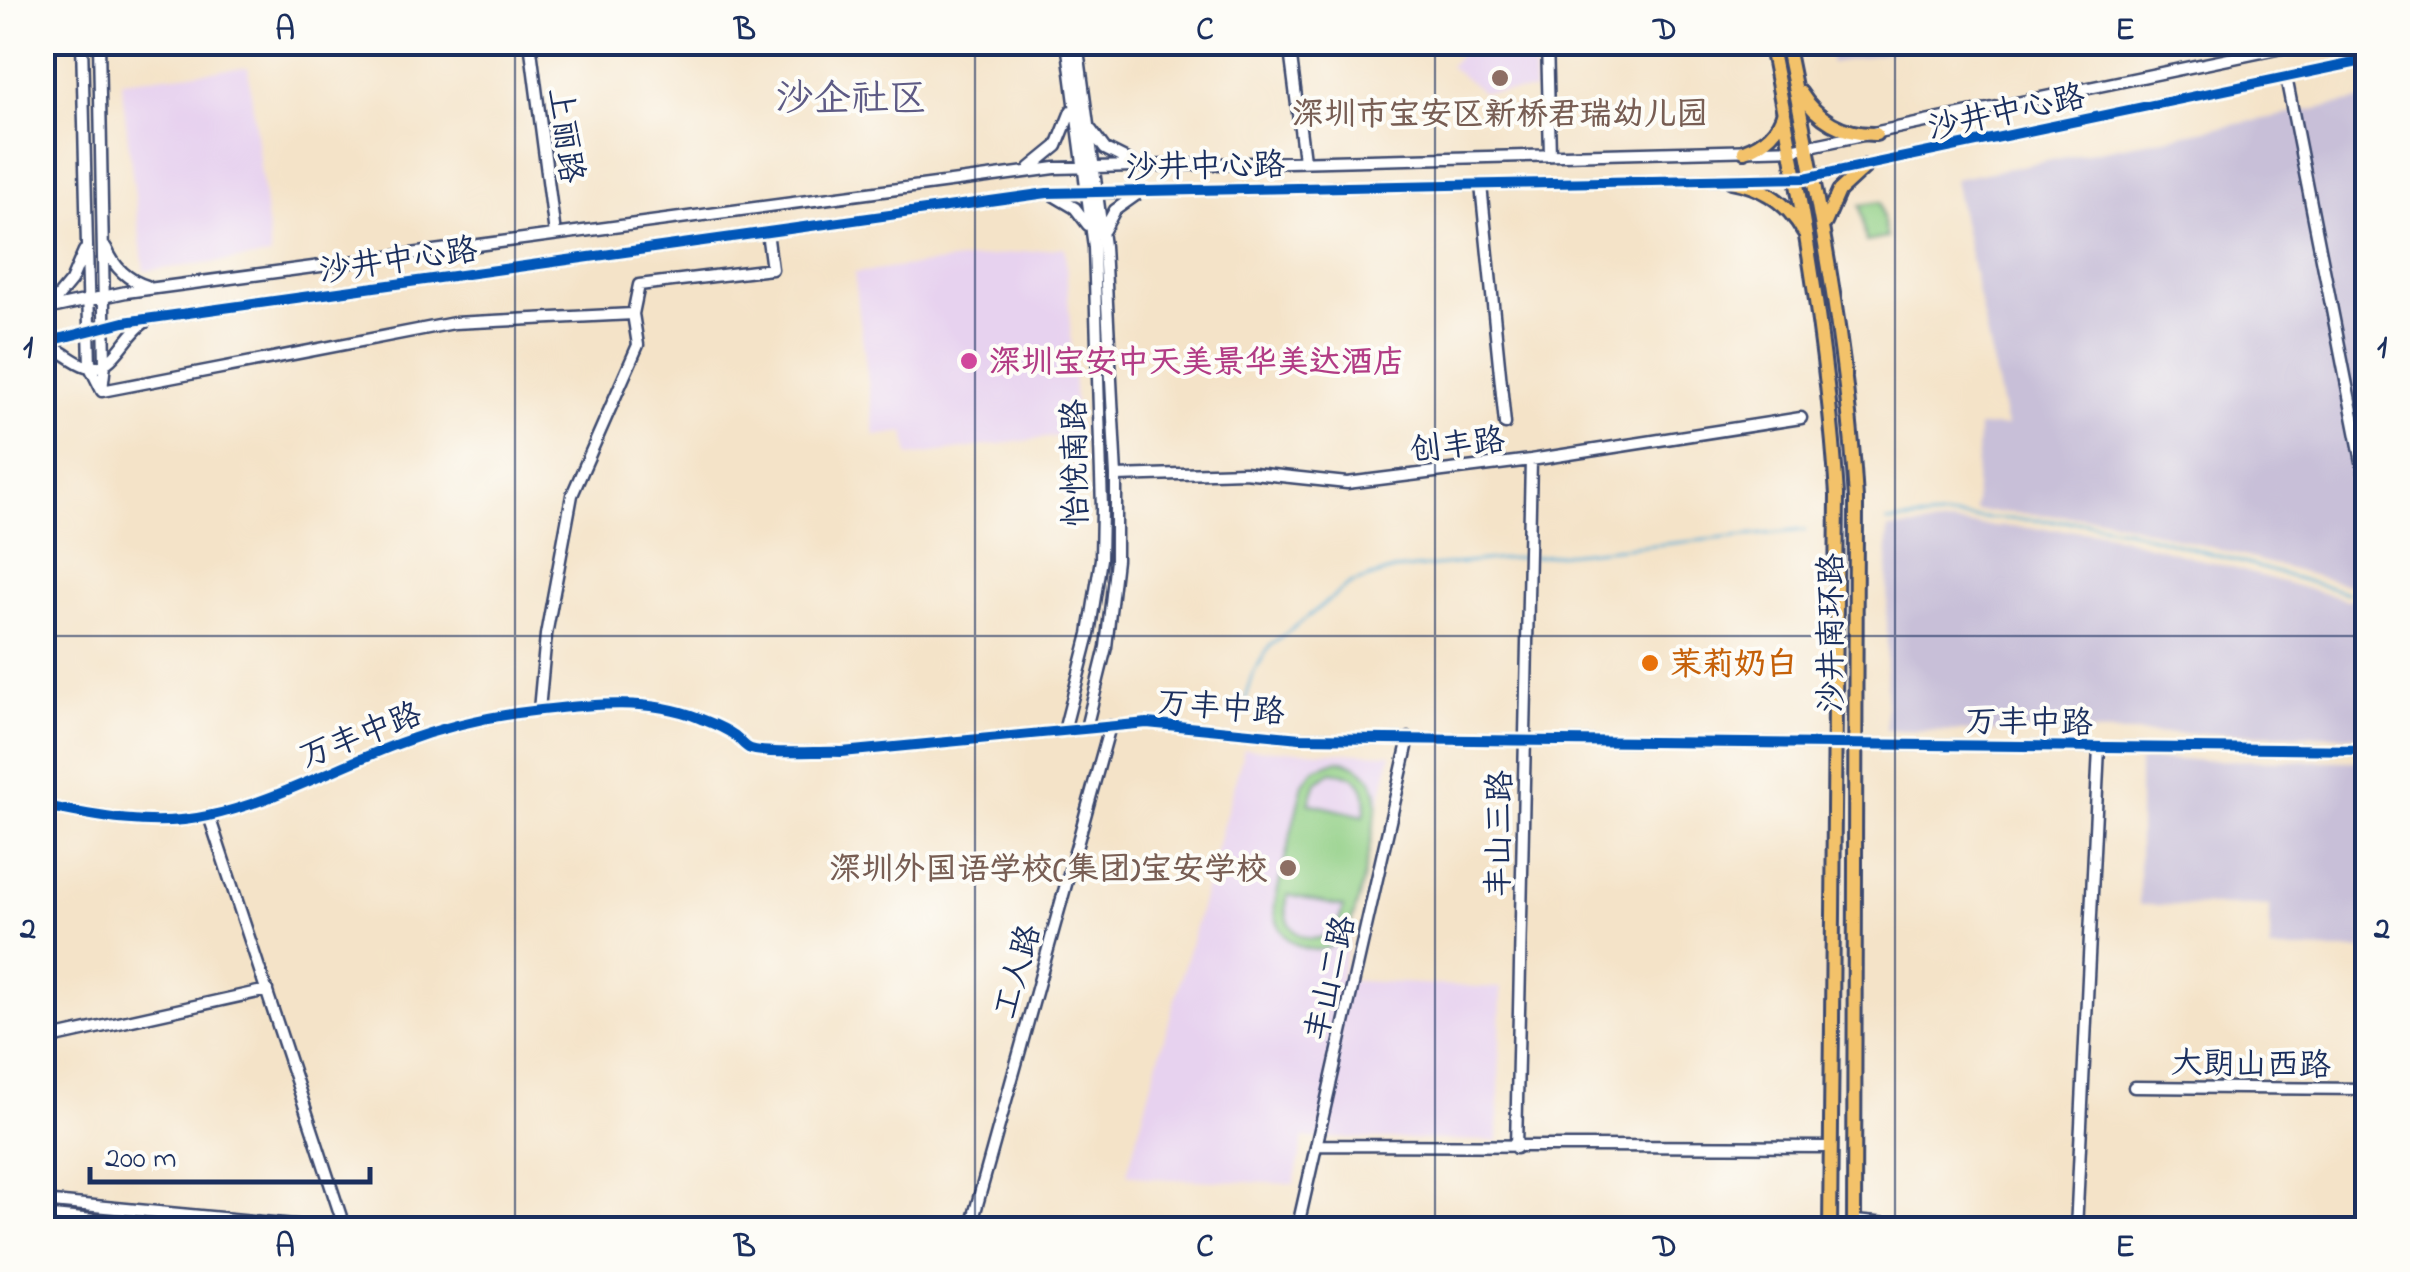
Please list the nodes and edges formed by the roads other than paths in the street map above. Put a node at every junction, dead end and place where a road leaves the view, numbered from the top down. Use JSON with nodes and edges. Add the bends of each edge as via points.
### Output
{"nodes":[{"id":1,"x":82,"y":42,"type":"edge"},
{"id":2,"x":99,"y":42,"type":"edge"},
{"id":3,"x":530,"y":42,"type":"edge"},
{"id":4,"x":1067,"y":42,"type":"edge"},
{"id":5,"x":1077,"y":42,"type":"edge"},
{"id":6,"x":1288,"y":42,"type":"edge"},
{"id":7,"x":1547,"y":42,"type":"edge"},
{"id":8,"x":1770,"y":42,"type":"edge"},
{"id":9,"x":1786,"y":42,"type":"edge"},
{"id":10,"x":2310,"y":42,"type":"edge"},
{"id":11,"x":2368,"y":60,"type":"edge"},
{"id":12,"x":2286,"y":77,"type":"junction"},
{"id":13,"x":1793,"y":78,"type":"junction"},
{"id":14,"x":1073,"y":95,"type":"junction"},
{"id":15,"x":1784,"y":109,"type":"junction"},
{"id":16,"x":1086,"y":119,"type":"junction"},
{"id":17,"x":1876,"y":134,"type":"junction"},
{"id":18,"x":1808,"y":148,"type":"junction"},
{"id":19,"x":1792,"y":150,"type":"junction"},
{"id":20,"x":1744,"y":151,"type":"junction"},
{"id":21,"x":1550,"y":155,"type":"junction"},
{"id":22,"x":1304,"y":160,"type":"junction"},
{"id":23,"x":1136,"y":164,"type":"junction"},
{"id":24,"x":1087,"y":166,"type":"junction"},
{"id":25,"x":1866,"y":166,"type":"junction"},
{"id":26,"x":1020,"y":172,"type":"junction"},
{"id":27,"x":1814,"y":177,"type":"junction"},
{"id":28,"x":1798,"y":179,"type":"junction"},
{"id":29,"x":1731,"y":181,"type":"junction"},
{"id":30,"x":1481,"y":185,"type":"junction"},
{"id":31,"x":1145,"y":190,"type":"junction"},
{"id":32,"x":1091,"y":192,"type":"junction"},
{"id":33,"x":1047,"y":194,"type":"junction"},
{"id":34,"x":1824,"y":230,"type":"junction"},
{"id":35,"x":767,"y":232,"type":"junction"},
{"id":36,"x":555,"y":234,"type":"junction"},
{"id":37,"x":102,"y":235,"type":"junction"},
{"id":38,"x":1098,"y":235,"type":"junction"},
{"id":39,"x":87,"y":238,"type":"junction"},
{"id":40,"x":1810,"y":246,"type":"junction"},
{"id":41,"x":158,"y":288,"type":"junction"},
{"id":42,"x":1833,"y":288,"type":"junction"},
{"id":43,"x":1816,"y":289,"type":"junction"},
{"id":44,"x":104,"y":295,"type":"junction"},
{"id":45,"x":88,"y":298,"type":"junction"},
{"id":46,"x":42,"y":310,"type":"edge"},
{"id":47,"x":633,"y":314,"type":"junction"},
{"id":48,"x":152,"y":318,"type":"junction"},
{"id":49,"x":104,"y":326,"type":"junction"},
{"id":50,"x":89,"y":329,"type":"junction"},
{"id":51,"x":42,"y":344,"type":"edge"},
{"id":52,"x":105,"y":364,"type":"junction"},
{"id":53,"x":90,"y":367,"type":"junction"},
{"id":54,"x":102,"y":391,"type":"junction"},
{"id":55,"x":1801,"y":418,"type":"dead end"},
{"id":56,"x":1504,"y":424,"type":"dead end"},
{"id":57,"x":1531,"y":460,"type":"junction"},
{"id":58,"x":1116,"y":476,"type":"junction"},
{"id":59,"x":2368,"y":492,"type":"edge"},
{"id":60,"x":539,"y":710,"type":"junction"},
{"id":61,"x":1110,"y":726,"type":"junction"},
{"id":62,"x":1086,"y":728,"type":"junction"},
{"id":63,"x":1064,"y":730,"type":"junction"},
{"id":64,"x":1409,"y":738,"type":"junction"},
{"id":65,"x":1525,"y":739,"type":"junction"},
{"id":66,"x":1836,"y":744,"type":"junction"},
{"id":67,"x":1857,"y":744,"type":"junction"},
{"id":68,"x":2099,"y":747,"type":"junction"},
{"id":69,"x":2368,"y":750,"type":"edge"},
{"id":70,"x":42,"y":804,"type":"edge"},
{"id":71,"x":209,"y":816,"type":"junction"},
{"id":72,"x":267,"y":990,"type":"junction"},
{"id":73,"x":42,"y":1040,"type":"edge"},
{"id":74,"x":2134,"y":1087,"type":"dead end"},
{"id":75,"x":2368,"y":1090,"type":"edge"},
{"id":76,"x":1316,"y":1145,"type":"junction"},
{"id":77,"x":1832,"y":1147,"type":"junction"},
{"id":78,"x":1516,"y":1148,"type":"junction"},
{"id":79,"x":42,"y":1200,"type":"edge"},
{"id":80,"x":42,"y":1215,"type":"edge"},
{"id":81,"x":1854,"y":1226,"type":"edge"},
{"id":82,"x":346,"y":1229,"type":"edge"},
{"id":83,"x":197,"y":1230,"type":"edge"},
{"id":84,"x":970,"y":1230,"type":"edge"},
{"id":85,"x":1297,"y":1230,"type":"edge"},
{"id":86,"x":1830,"y":1230,"type":"edge"},
{"id":87,"x":1956,"y":1230,"type":"edge"},
{"id":88,"x":2076,"y":1230,"type":"edge"}],
"edges":[{"from":1,"to":39,"type":"street"},
{"from":2,"to":37,"type":"street"},
{"from":3,"to":36,"type":"street","name":"上丽路"},
{"from":4,"to":14,"type":"street"},
{"from":5,"to":16,"type":"street"},
{"from":6,"to":22,"type":"street"},
{"from":7,"to":21,"type":"street"},
{"from":8,"to":15,"type":"main road","name":"沙井南环路"},
{"from":9,"to":13,"type":"main road","name":"沙井南环路"},
{"from":10,"to":17,"type":"street","name":"沙井中心路"},
{"from":11,"to":12,"type":"street","name":"沙井中心路"},
{"from":12,"to":25,"type":"street","name":"沙井中心路"},
{"from":12,"to":59,"type":"street"},
{"from":13,"to":17,"type":"main road","via":[[1826,121]]},
{"from":13,"to":18,"type":"main road","name":"沙井南环路"},
{"from":14,"to":24,"type":"street"},
{"from":14,"to":26,"type":"street","via":[[1057,146]]},
{"from":15,"to":19,"type":"main road","name":"沙井南环路"},
{"from":15,"to":20,"type":"main road","via":[[1774,132]]},
{"from":16,"to":23,"type":"street","via":[[1100,144]]},
{"from":16,"to":24,"type":"street"},
{"from":17,"to":18,"type":"street","name":"沙井中心路"},
{"from":18,"to":19,"type":"street","name":"沙井中心路"},
{"from":18,"to":27,"type":"main road","name":"沙井南环路"},
{"from":19,"to":20,"type":"street","name":"沙井中心路"},
{"from":19,"to":28,"type":"main road","name":"沙井南环路"},
{"from":20,"to":21,"type":"street","name":"沙井中心路"},
{"from":21,"to":22,"type":"street","name":"沙井中心路"},
{"from":22,"to":23,"type":"street","name":"沙井中心路"},
{"from":23,"to":24,"type":"street","name":"沙井中心路"},
{"from":24,"to":26,"type":"street","name":"沙井中心路"},
{"from":24,"to":32,"type":"street","name":"怡悦南路"},
{"from":25,"to":27,"type":"street","name":"沙井中心路"},
{"from":25,"to":34,"type":"main road","via":[[1839,191]]},
{"from":26,"to":36,"type":"street","name":"沙井中心路"},
{"from":27,"to":28,"type":"street","name":"沙井中心路"},
{"from":27,"to":34,"type":"main road","name":"沙井南环路"},
{"from":28,"to":29,"type":"street","name":"沙井中心路"},
{"from":28,"to":40,"type":"main road","name":"沙井南环路"},
{"from":29,"to":30,"type":"street","name":"沙井中心路"},
{"from":29,"to":40,"type":"main road","via":[[1777,199]]},
{"from":30,"to":31,"type":"street","name":"沙井中心路"},
{"from":30,"to":56,"type":"street"},
{"from":31,"to":32,"type":"street","name":"沙井中心路"},
{"from":31,"to":38,"type":"street","via":[[1115,210]]},
{"from":32,"to":33,"type":"street","name":"沙井中心路"},
{"from":32,"to":38,"type":"street","name":"怡悦南路"},
{"from":33,"to":35,"type":"street","name":"沙井中心路"},
{"from":33,"to":38,"type":"street","via":[[1075,208]]},
{"from":34,"to":42,"type":"main road","name":"沙井南环路"},
{"from":35,"to":47,"type":"street","via":[[772,268],[640,285]]},
{"from":35,"to":48,"type":"street","name":"沙井中心路"},
{"from":36,"to":41,"type":"street","name":"沙井中心路"},
{"from":37,"to":41,"type":"street","via":[[118,269]]},
{"from":37,"to":44,"type":"street"},
{"from":38,"to":58,"type":"street","name":"怡悦南路"},
{"from":38,"to":63,"type":"street","name":"怡悦南路","via":[[1101,559]]},
{"from":39,"to":45,"type":"street"},
{"from":39,"to":46,"type":"street","via":[[66,289]]},
{"from":40,"to":43,"type":"main road","name":"沙井南环路"},
{"from":41,"to":44,"type":"street","name":"沙井中心路"},
{"from":42,"to":43,"type":"main road","via":[[1824,279]]},
{"from":42,"to":67,"type":"main road","name":"沙井南环路","via":[[1856,499]]},
{"from":43,"to":66,"type":"main road","name":"沙井南环路","via":[[1837,494]]},
{"from":44,"to":45,"type":"street","name":"沙井中心路"},
{"from":44,"to":49,"type":"street"},
{"from":45,"to":46,"type":"street","name":"沙井中心路"},
{"from":45,"to":50,"type":"street"},
{"from":47,"to":54,"type":"street","via":[[454,323]]},
{"from":47,"to":60,"type":"street","via":[[638,345],[572,495]]},
{"from":48,"to":49,"type":"street","name":"沙井中心路"},
{"from":48,"to":52,"type":"street"},
{"from":49,"to":50,"type":"street","name":"沙井中心路"},
{"from":49,"to":52,"type":"street"},
{"from":50,"to":51,"type":"street","name":"沙井中心路"},
{"from":50,"to":53,"type":"street"},
{"from":51,"to":53,"type":"street"},
{"from":52,"to":53,"type":"street"},
{"from":52,"to":54,"type":"street"},
{"from":53,"to":54,"type":"street"},
{"from":55,"to":57,"type":"street","name":"创丰路"},
{"from":57,"to":58,"type":"street","name":"创丰路","via":[[1347,483],[1244,472]]},
{"from":57,"to":65,"type":"street","name":"丰山三路"},
{"from":58,"to":62,"type":"street","name":"怡悦南路","via":[[1106,647]]},
{"from":60,"to":63,"type":"street","name":"万丰中路","via":[[660,707],[764,750],[842,752]]},
{"from":60,"to":71,"type":"street","name":"万丰中路","via":[[400,743]]},
{"from":61,"to":62,"type":"street","name":"万丰中路"},
{"from":61,"to":64,"type":"street","name":"万丰中路","via":[[1161,723],[1300,738]]},
{"from":61,"to":84,"type":"street","name":"工人路"},
{"from":62,"to":63,"type":"street","name":"万丰中路"},
{"from":64,"to":65,"type":"street","name":"万丰中路"},
{"from":64,"to":76,"type":"street","name":"丰山二路"},
{"from":65,"to":66,"type":"street","name":"万丰中路"},
{"from":65,"to":78,"type":"street","name":"丰山三路"},
{"from":66,"to":67,"type":"street","name":"万丰中路"},
{"from":66,"to":77,"type":"main road","name":"沙井南环路"},
{"from":67,"to":68,"type":"street","name":"万丰中路"},
{"from":67,"to":81,"type":"main road","name":"沙井南环路"},
{"from":68,"to":69,"type":"street","name":"万丰中路"},
{"from":68,"to":88,"type":"street"},
{"from":70,"to":71,"type":"street","name":"万丰中路","via":[[148,821]]},
{"from":71,"to":72,"type":"street"},
{"from":72,"to":73,"type":"street"},
{"from":72,"to":82,"type":"street"},
{"from":74,"to":75,"type":"street","name":"大朗山西路"},
{"from":76,"to":78,"type":"street"},
{"from":76,"to":85,"type":"street","name":"丰山二路"},
{"from":77,"to":78,"type":"street"},
{"from":77,"to":86,"type":"main road","name":"沙井南环路"},
{"from":79,"to":82,"type":"street"},
{"from":80,"to":83,"type":"street"},
{"from":81,"to":87,"type":"street"}]}
